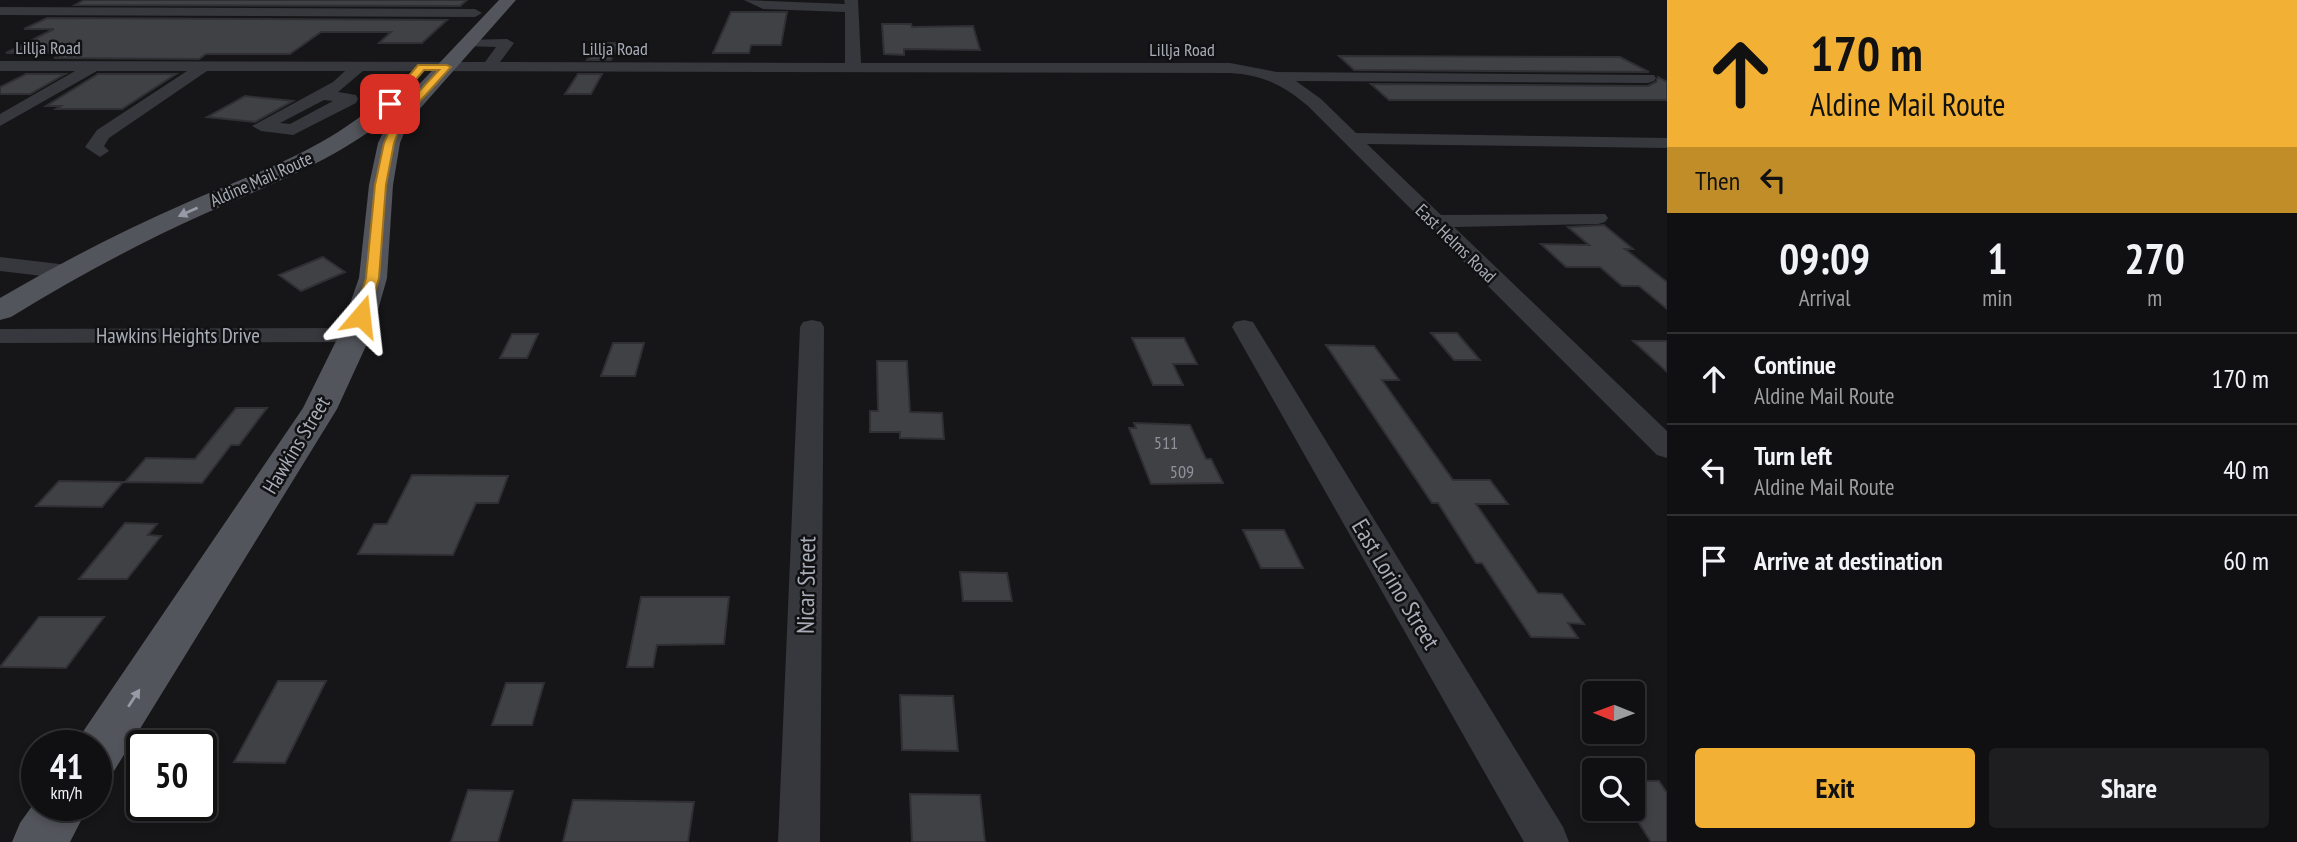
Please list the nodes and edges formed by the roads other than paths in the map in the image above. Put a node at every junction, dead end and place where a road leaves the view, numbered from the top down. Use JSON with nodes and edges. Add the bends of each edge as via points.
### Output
{"nodes":[{"id":1,"x":508,"y":0,"type":"edge"},
{"id":2,"x":751,"y":0,"type":"edge"},
{"id":3,"x":851,"y":4,"type":"edge"},
{"id":4,"x":481,"y":6,"type":"edge"},
{"id":5,"x":0,"y":11,"type":"edge"},
{"id":6,"x":469,"y":43,"type":"junction"},
{"id":7,"x":0,"y":66,"type":"edge"},
{"id":8,"x":95,"y":66,"type":"junction"},
{"id":9,"x":203,"y":67,"type":"junction"},
{"id":10,"x":359,"y":67,"type":"junction"},
{"id":11,"x":434,"y":67,"type":"junction"},
{"id":12,"x":489,"y":67,"type":"junction"},
{"id":13,"x":853,"y":67,"type":"junction"},
{"id":14,"x":1230,"y":68,"type":"joint"},
{"id":15,"x":1279,"y":76,"type":"junction"},
{"id":16,"x":1648,"y":78,"type":"dead end"},
{"id":17,"x":320,"y":94,"type":"junction"},
{"id":18,"x":350,"y":99,"type":"junction"},
{"id":19,"x":401,"y":104,"type":"junction"},
{"id":20,"x":0,"y":121,"type":"edge"},
{"id":21,"x":302,"y":125,"type":"junction"},
{"id":22,"x":353,"y":134,"type":"junction"},
{"id":23,"x":1350,"y":138,"type":"junction"},
{"id":24,"x":1667,"y":143,"type":"edge"},
{"id":25,"x":100,"y":151,"type":"dead end"},
{"id":26,"x":1598,"y":218,"type":"dead end"},
{"id":27,"x":1433,"y":221,"type":"junction"},
{"id":28,"x":0,"y":264,"type":"edge"},
{"id":29,"x":68,"y":272,"type":"junction"},
{"id":30,"x":0,"y":311,"type":"edge"},
{"id":31,"x":812,"y":327,"type":"dead end"},
{"id":32,"x":1244,"y":327,"type":"dead end"},
{"id":33,"x":0,"y":335,"type":"edge"},
{"id":34,"x":355,"y":335,"type":"junction"},
{"id":35,"x":1667,"y":448,"type":"edge"},
{"id":36,"x":112,"y":731,"type":"edge"},
{"id":37,"x":53,"y":821,"type":"edge"},
{"id":38,"x":39,"y":842,"type":"edge"},
{"id":39,"x":799,"y":842,"type":"edge"},
{"id":40,"x":1548,"y":842,"type":"edge"}],
"edges":[{"from":1,"to":6,"type":"main road","name":"Aldine Mail Route"},
{"from":2,"to":3,"type":"street","via":[[763,5]]},
{"from":3,"to":13,"type":"street"},
{"from":4,"to":5,"type":"street"},
{"from":4,"to":11,"type":"main road","name":"Aldine Mail Route"},
{"from":6,"to":11,"type":"main road","name":"Aldine Mail Route"},
{"from":6,"to":12,"type":"street","via":[[507,43]]},
{"from":7,"to":8,"type":"street","name":"Lillja Road"},
{"from":8,"to":9,"type":"street","name":"Lillja Road"},
{"from":8,"to":20,"type":"street"},
{"from":9,"to":10,"type":"street","name":"Lillja Road"},
{"from":9,"to":25,"type":"street","via":[[103,134],[94,147]]},
{"from":10,"to":11,"type":"street","name":"Lillja Road"},
{"from":10,"to":17,"type":"street"},
{"from":11,"to":12,"type":"street","name":"Lillja Road"},
{"from":11,"to":19,"type":"main road","name":"Aldine Mail Route"},
{"from":12,"to":13,"type":"street","name":"Lillja Road"},
{"from":13,"to":14,"type":"street","name":"Lillja Road"},
{"from":14,"to":15,"type":"street","name":"East Helms Road"},
{"from":15,"to":16,"type":"street"},
{"from":15,"to":23,"type":"street","name":"East Helms Road"},
{"from":17,"to":18,"type":"street"},
{"from":17,"to":21,"type":"street","via":[[261,126],[293,130]]},
{"from":18,"to":19,"type":"street"},
{"from":18,"to":21,"type":"street"},
{"from":19,"to":22,"type":"main road","name":"Aldine Mail Route"},
{"from":19,"to":34,"type":"main road","name":"Hawkins Street","via":[[380,185],[373,278]]},
{"from":21,"to":22,"type":"street"},
{"from":22,"to":29,"type":"main road","name":"Aldine Mail Route","one_way":true},
{"from":23,"to":24,"type":"street"},
{"from":23,"to":27,"type":"street","name":"East Helms Road"},
{"from":26,"to":27,"type":"street"},
{"from":27,"to":35,"type":"street","name":"East Helms Road"},
{"from":28,"to":29,"type":"street"},
{"from":29,"to":30,"type":"main road","name":"Aldine Mail Route"},
{"from":31,"to":39,"type":"street","name":"Nicar Street"},
{"from":32,"to":40,"type":"street","name":"East Lorino Street"},
{"from":33,"to":34,"type":"street","name":"Hawkins Heights Drive"},
{"from":36,"to":34,"type":"main road","name":"Hawkins Street","one_way":true,"via":[[274,484],[320,409]]},
{"from":37,"to":38,"type":"main road"}]}
